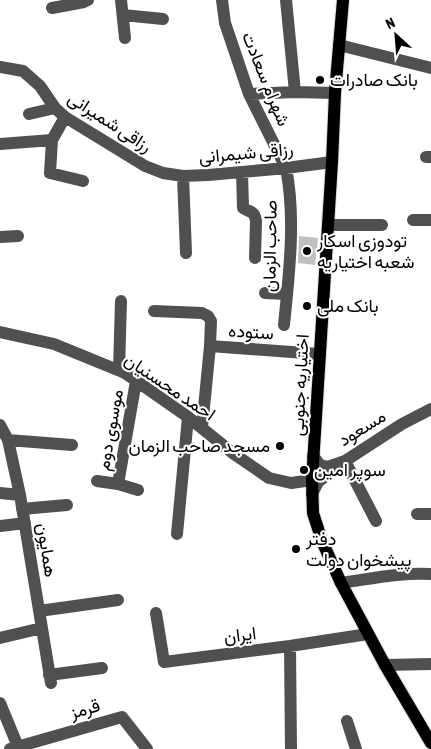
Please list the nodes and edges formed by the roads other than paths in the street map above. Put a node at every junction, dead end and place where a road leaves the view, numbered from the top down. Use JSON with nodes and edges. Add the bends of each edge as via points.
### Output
{"nodes":[{"id":1,"x":88,"y":0,"type":"edge"},
{"id":2,"x":122,"y":0,"type":"edge"},
{"id":3,"x":222,"y":0,"type":"edge"},
{"id":4,"x":286,"y":0,"type":"edge"},
{"id":5,"x":343,"y":0,"type":"edge"},
{"id":6,"x":52,"y":8,"type":"dead end"},
{"id":7,"x":123,"y":15,"type":"junction"},
{"id":8,"x":163,"y":19,"type":"dead end"},
{"id":9,"x":125,"y":38,"type":"dead end"},
{"id":10,"x":339,"y":45,"type":"junction"},
{"id":11,"x":0,"y":67,"type":"edge"},
{"id":12,"x":431,"y":68,"type":"edge"},
{"id":13,"x":295,"y":92,"type":"junction"},
{"id":14,"x":335,"y":93,"type":"junction"},
{"id":15,"x":249,"y":94,"type":"junction"},
{"id":16,"x":55,"y":108,"type":"junction"},
{"id":17,"x":29,"y":114,"type":"dead end"},
{"id":18,"x":65,"y":117,"type":"junction"},
{"id":19,"x":52,"y":140,"type":"junction"},
{"id":20,"x":0,"y":144,"type":"edge"},
{"id":21,"x":332,"y":162,"type":"junction"},
{"id":22,"x":286,"y":168,"type":"junction"},
{"id":23,"x":242,"y":172,"type":"junction"},
{"id":24,"x":163,"y":173,"type":"joint"},
{"id":25,"x":183,"y":176,"type":"junction"},
{"id":26,"x":83,"y":181,"type":"dead end"},
{"id":27,"x":413,"y":220,"type":"dead end"},
{"id":28,"x":431,"y":220,"type":"edge"},
{"id":29,"x":328,"y":225,"type":"junction"},
{"id":30,"x":382,"y":225,"type":"dead end"},
{"id":31,"x":18,"y":236,"type":"dead end"},
{"id":32,"x":0,"y":237,"type":"edge"},
{"id":33,"x":186,"y":253,"type":"dead end"},
{"id":34,"x":256,"y":258,"type":"dead end"},
{"id":35,"x":265,"y":293,"type":"dead end"},
{"id":36,"x":287,"y":294,"type":"junction"},
{"id":37,"x":121,"y":301,"type":"dead end"},
{"id":38,"x":154,"y":311,"type":"dead end"},
{"id":39,"x":284,"y":325,"type":"dead end"},
{"id":40,"x":0,"y":332,"type":"edge"},
{"id":41,"x":210,"y":346,"type":"junction"},
{"id":42,"x":319,"y":354,"type":"junction"},
{"id":43,"x":119,"y":370,"type":"junction"},
{"id":44,"x":136,"y":381,"type":"junction"},
{"id":45,"x":431,"y":409,"type":"edge"},
{"id":46,"x":188,"y":417,"type":"junction"},
{"id":47,"x":0,"y":425,"type":"edge"},
{"id":48,"x":202,"y":428,"type":"junction"},
{"id":49,"x":8,"y":440,"type":"junction"},
{"id":50,"x":72,"y":445,"type":"dead end"},
{"id":51,"x":313,"y":456,"type":"junction"},
{"id":52,"x":345,"y":461,"type":"junction"},
{"id":53,"x":312,"y":480,"type":"junction"},
{"id":54,"x":96,"y":481,"type":"dead end"},
{"id":55,"x":118,"y":484,"type":"junction"},
{"id":56,"x":138,"y":490,"type":"dead end"},
{"id":57,"x":0,"y":493,"type":"edge"},
{"id":58,"x":312,"y":494,"type":"junction"},
{"id":59,"x":20,"y":496,"type":"junction"},
{"id":60,"x":67,"y":505,"type":"dead end"},
{"id":61,"x":22,"y":509,"type":"junction"},
{"id":62,"x":418,"y":514,"type":"dead end"},
{"id":63,"x":431,"y":514,"type":"edge"},
{"id":64,"x":376,"y":521,"type":"dead end"},
{"id":65,"x":25,"y":523,"type":"junction"},
{"id":66,"x":0,"y":526,"type":"edge"},
{"id":67,"x":177,"y":534,"type":"dead end"},
{"id":68,"x":431,"y":574,"type":"edge"},
{"id":69,"x":340,"y":583,"type":"junction"},
{"id":70,"x":118,"y":600,"type":"dead end"},
{"id":71,"x":39,"y":610,"type":"junction"},
{"id":72,"x":156,"y":613,"type":"dead end"},
{"id":73,"x":42,"y":628,"type":"junction"},
{"id":74,"x":368,"y":634,"type":"junction"},
{"id":75,"x":0,"y":638,"type":"edge"},
{"id":76,"x":290,"y":646,"type":"junction"},
{"id":77,"x":431,"y":664,"type":"edge"},
{"id":78,"x":385,"y":665,"type":"junction"},
{"id":79,"x":102,"y":668,"type":"dead end"},
{"id":80,"x":0,"y":703,"type":"edge"},
{"id":81,"x":346,"y":721,"type":"dead end"},
{"id":82,"x":431,"y":743,"type":"edge"},
{"id":83,"x":15,"y":748,"type":"edge"},
{"id":84,"x":147,"y":749,"type":"edge"},
{"id":85,"x":291,"y":749,"type":"edge"},
{"id":86,"x":356,"y":749,"type":"edge"}],
"edges":[{"from":1,"to":6,"type":"street"},
{"from":2,"to":7,"type":"street"},
{"from":3,"to":15,"type":"street","name":"شهرام سعادت","via":[[225,23]]},
{"from":4,"to":13,"type":"street"},
{"from":5,"to":10,"type":"main road","name":"اختیاریه جنوبی"},
{"from":7,"to":8,"type":"street"},
{"from":7,"to":9,"type":"street"},
{"from":10,"to":12,"type":"street"},
{"from":10,"to":14,"type":"main road","name":"اختیاریه جنوبی"},
{"from":11,"to":16,"type":"street","name":"رزاقی شمیرانی","via":[[23,71],[40,86]]},
{"from":13,"to":14,"type":"street"},
{"from":13,"to":15,"type":"street"},
{"from":14,"to":21,"type":"main road","name":"اختیاریه جنوبی"},
{"from":15,"to":22,"type":"street","name":"شهرام سعادت"},
{"from":16,"to":17,"type":"street"},
{"from":16,"to":18,"type":"street","name":"رزاقی شمیرانی"},
{"from":18,"to":19,"type":"street"},
{"from":18,"to":24,"type":"street","name":"رزاقی شمیرانی","via":[[145,166]]},
{"from":19,"to":20,"type":"street"},
{"from":19,"to":26,"type":"street","via":[[50,173]]},
{"from":21,"to":22,"type":"street","name":"رزاقی شیمرانی"},
{"from":21,"to":29,"type":"main road","name":"اختیاریه جنوبی"},
{"from":22,"to":23,"type":"street","name":"رزاقی شیمرانی"},
{"from":22,"to":36,"type":"street","name":"صاحب الزمان","via":[[291,226]]},
{"from":23,"to":25,"type":"street","name":"رزاقی شیمرانی"},
{"from":23,"to":34,"type":"street","via":[[243,208],[252,211],[256,221]]},
{"from":24,"to":25,"type":"street","name":"رزاقی شیمرانی"},
{"from":25,"to":33,"type":"street"},
{"from":27,"to":28,"type":"street"},
{"from":29,"to":30,"type":"street"},
{"from":29,"to":42,"type":"main road","name":"اختیاریه جنوبی"},
{"from":31,"to":32,"type":"street"},
{"from":35,"to":36,"type":"street"},
{"from":36,"to":39,"type":"street","name":"صاحب الزمان"},
{"from":37,"to":43,"type":"street"},
{"from":38,"to":41,"type":"street","name":"ستوده","via":[[208,316],[211,321]]},
{"from":40,"to":43,"type":"street","name":"احمد محسنیان","via":[[54,344]]},
{"from":41,"to":42,"type":"street","name":"ستوده"},
{"from":41,"to":48,"type":"street","name":"ستوده"},
{"from":42,"to":51,"type":"main road","name":"اختیاریه جنوبی"},
{"from":43,"to":44,"type":"street","name":"احمد محسنیان"},
{"from":44,"to":46,"type":"street","name":"احمد محسنیان"},
{"from":44,"to":55,"type":"street","name":"موسوی دوم"},
{"from":45,"to":52,"type":"street","name":"مسعود"},
{"from":46,"to":48,"type":"street","name":"احمد محسنیان"},
{"from":46,"to":67,"type":"street"},
{"from":47,"to":49,"type":"street","name":"همایون"},
{"from":48,"to":53,"type":"street","name":"احمد محسنیان","via":[[269,478],[291,483]]},
{"from":49,"to":50,"type":"street"},
{"from":49,"to":59,"type":"street","name":"همایون"},
{"from":51,"to":52,"type":"street","name":"مسعود","via":[[320,465],[328,467]]},
{"from":51,"to":53,"type":"main road","name":"اختیاریه جنوبی"},
{"from":52,"to":58,"type":"street","via":[[318,482]]},
{"from":52,"to":64,"type":"street"},
{"from":53,"to":58,"type":"main road","name":"اختیاریه جنوبی"},
{"from":54,"to":55,"type":"street","name":"موسوی دوم"},
{"from":55,"to":56,"type":"street","name":"موسوی دوم"},
{"from":57,"to":59,"type":"street"},
{"from":58,"to":69,"type":"main road","name":"اختیاریه جنوبی","via":[[322,541]]},
{"from":59,"to":61,"type":"street","name":"همایون"},
{"from":60,"to":61,"type":"street"},
{"from":61,"to":65,"type":"street","name":"همایون"},
{"from":62,"to":63,"type":"street"},
{"from":65,"to":66,"type":"street"},
{"from":65,"to":71,"type":"street","name":"همایون"},
{"from":68,"to":69,"type":"street","via":[[404,574]]},
{"from":69,"to":74,"type":"main road","name":"اختیاریه جنوبی"},
{"from":70,"to":71,"type":"street"},
{"from":71,"to":73,"type":"street","name":"همایون"},
{"from":72,"to":76,"type":"street","name":"ایران","via":[[164,662]]},
{"from":73,"to":75,"type":"street"},
{"from":73,"to":79,"type":"street","name":"همایون","via":[[50,679]]},
{"from":74,"to":76,"type":"street","name":"ایران"},
{"from":74,"to":78,"type":"main road","name":"اختیاریه جنوبی"},
{"from":76,"to":85,"type":"street"},
{"from":77,"to":78,"type":"street"},
{"from":78,"to":82,"type":"main road","name":"اختیاریه جنوبی"},
{"from":80,"to":83,"type":"street"},
{"from":81,"to":86,"type":"street"},
{"from":83,"to":84,"type":"street","name":"قرمز","via":[[122,717]]}]}
